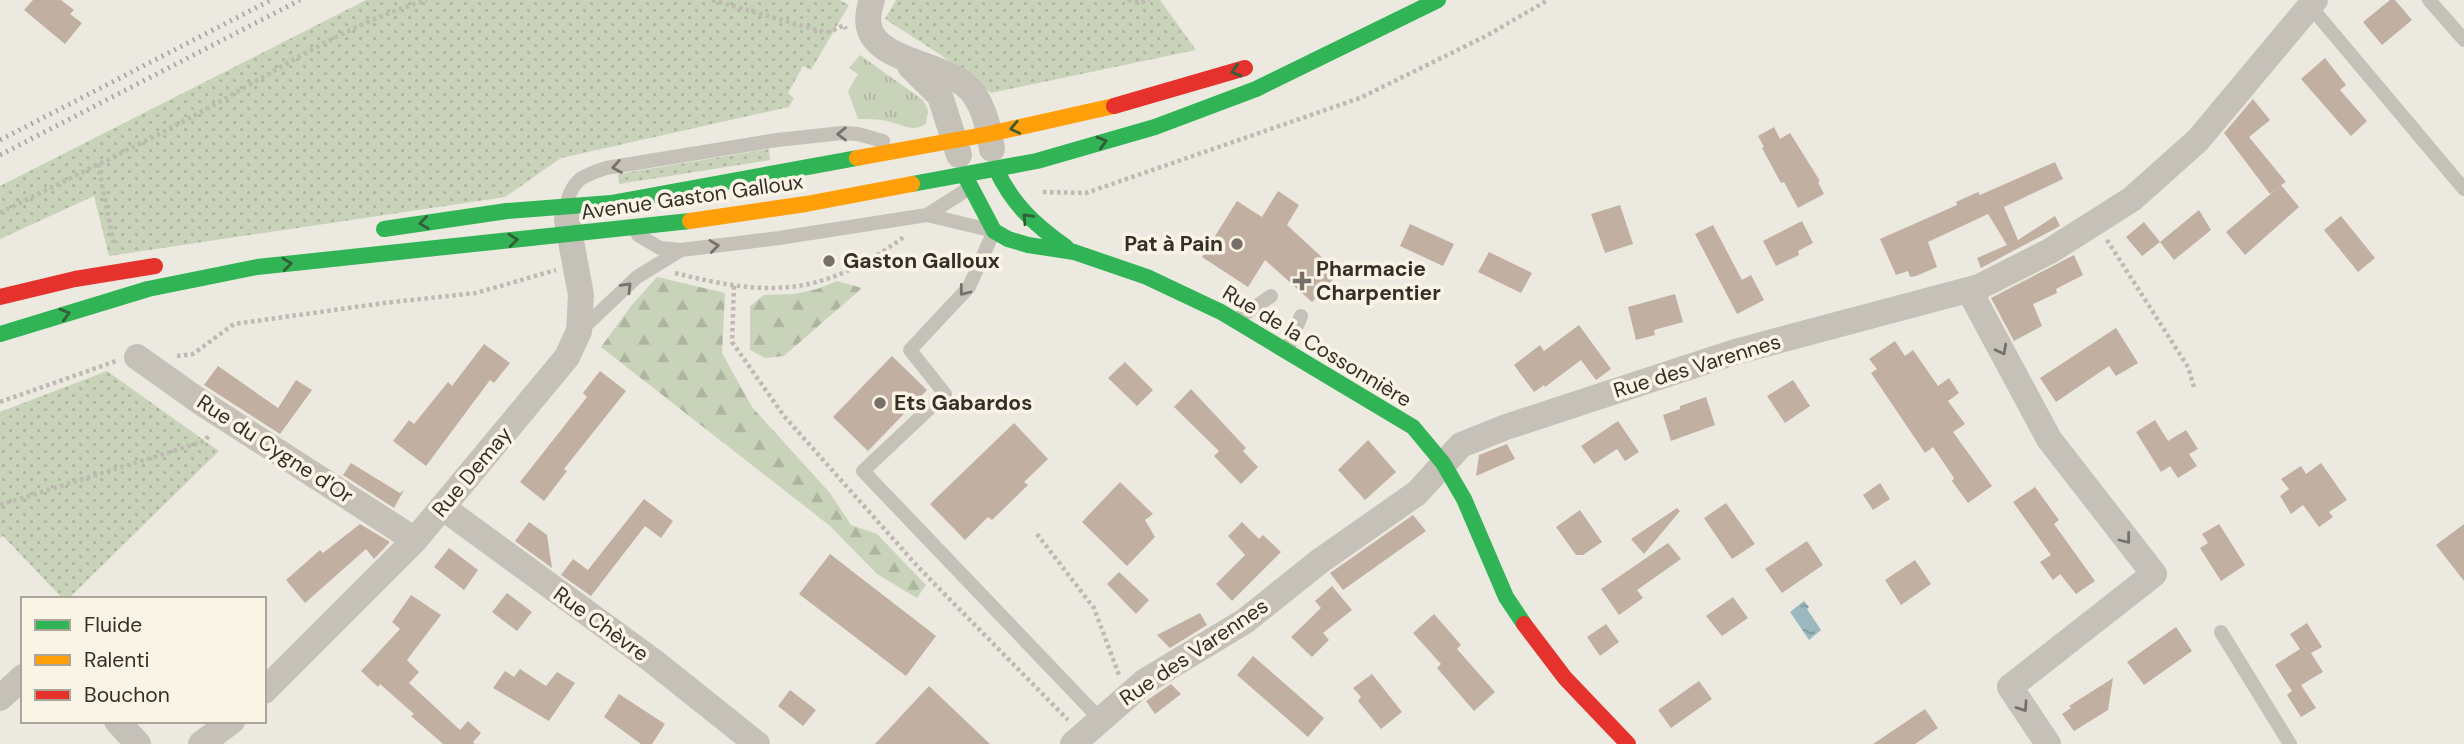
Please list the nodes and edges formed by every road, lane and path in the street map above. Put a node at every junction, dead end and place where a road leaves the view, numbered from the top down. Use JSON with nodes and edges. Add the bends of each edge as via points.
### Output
{"nodes":[{"id":1,"x":427,"y":0,"type":"edge"},
{"id":2,"x":712,"y":0,"type":"edge"},
{"id":3,"x":872,"y":0,"type":"edge"},
{"id":4,"x":1128,"y":0,"type":"edge"},
{"id":5,"x":1149,"y":0,"type":"edge"},
{"id":6,"x":1438,"y":0,"type":"edge"},
{"id":7,"x":1548,"y":0,"type":"edge"},
{"id":8,"x":2429,"y":0,"type":"edge"},
{"id":9,"x":2313,"y":3,"type":"edge"},
{"id":10,"x":844,"y":25,"type":"dead end"},
{"id":11,"x":1372,"y":31,"type":"junction"},
{"id":12,"x":2464,"y":40,"type":"edge"},
{"id":13,"x":1294,"y":54,"type":"dead end"},
{"id":14,"x":898,"y":55,"type":"junction"},
{"id":15,"x":1255,"y":65,"type":"dead end"},
{"id":16,"x":989,"y":134,"type":"junction"},
{"id":17,"x":954,"y":140,"type":"junction"},
{"id":18,"x":908,"y":148,"type":"junction"},
{"id":19,"x":98,"y":164,"type":"junction"},
{"id":20,"x":996,"y":169,"type":"junction"},
{"id":21,"x":968,"y":181,"type":"junction"},
{"id":22,"x":2464,"y":189,"type":"edge"},
{"id":23,"x":1038,"y":192,"type":"dead end"},
{"id":24,"x":565,"y":208,"type":"junction"},
{"id":25,"x":0,"y":213,"type":"edge"},
{"id":26,"x":928,"y":215,"type":"junction"},
{"id":27,"x":2092,"y":224,"type":"junction"},
{"id":28,"x":628,"y":229,"type":"junction"},
{"id":29,"x":369,"y":231,"type":"dead end"},
{"id":30,"x":995,"y":231,"type":"junction"},
{"id":31,"x":911,"y":232,"type":"dead end"},
{"id":32,"x":569,"y":234,"type":"junction"},
{"id":33,"x":681,"y":250,"type":"junction"},
{"id":34,"x":1074,"y":252,"type":"junction"},
{"id":35,"x":116,"y":255,"type":"dead end"},
{"id":36,"x":672,"y":272,"type":"dead end"},
{"id":37,"x":547,"y":273,"type":"dead end"},
{"id":38,"x":1969,"y":289,"type":"junction"},
{"id":39,"x":1271,"y":296,"type":"dead end"},
{"id":40,"x":0,"y":297,"type":"edge"},
{"id":41,"x":0,"y":312,"type":"edge"},
{"id":42,"x":1301,"y":316,"type":"dead end"},
{"id":43,"x":1235,"y":320,"type":"junction"},
{"id":44,"x":579,"y":331,"type":"junction"},
{"id":45,"x":0,"y":334,"type":"edge"},
{"id":46,"x":1286,"y":351,"type":"junction"},
{"id":47,"x":137,"y":357,"type":"junction"},
{"id":48,"x":2196,"y":390,"type":"dead end"},
{"id":49,"x":0,"y":402,"type":"edge"},
{"id":50,"x":221,"y":415,"type":"junction"},
{"id":51,"x":1443,"y":463,"type":"junction"},
{"id":52,"x":0,"y":505,"type":"edge"},
{"id":53,"x":442,"y":507,"type":"junction"},
{"id":54,"x":1037,"y":534,"type":"dead end"},
{"id":55,"x":415,"y":540,"type":"junction"},
{"id":56,"x":2221,"y":632,"type":"dead end"},
{"id":57,"x":21,"y":679,"type":"edge"},
{"id":58,"x":266,"y":689,"type":"edge"},
{"id":59,"x":1128,"y":695,"type":"junction"},
{"id":60,"x":0,"y":698,"type":"edge"},
{"id":61,"x":1100,"y":719,"type":"junction"},
{"id":62,"x":119,"y":723,"type":"edge"},
{"id":63,"x":229,"y":723,"type":"edge"},
{"id":64,"x":138,"y":744,"type":"edge"},
{"id":65,"x":201,"y":744,"type":"edge"},
{"id":66,"x":757,"y":744,"type":"edge"},
{"id":67,"x":1073,"y":744,"type":"edge"},
{"id":68,"x":1628,"y":744,"type":"edge"},
{"id":69,"x":2048,"y":744,"type":"edge"},
{"id":70,"x":2290,"y":744,"type":"edge"}],
"edges":[{"from":1,"to":19,"type":"path","via":[[311,50]]},
{"from":2,"to":10,"type":"path","via":[[824,32]]},
{"from":3,"to":14,"type":"street","via":[[868,30],[876,43]]},
{"from":4,"to":5,"type":"path"},
{"from":6,"to":11,"type":"main road","name":"Avenue Gaston Galloux"},
{"from":7,"to":23,"type":"path","via":[[1360,98],[1086,193]]},
{"from":8,"to":12,"type":"lane"},
{"from":9,"to":22,"type":"lane"},
{"from":9,"to":27,"type":"street","name":"Rue des Varennes","via":[[2198,139],[2132,199]]},
{"from":11,"to":13,"type":"main road","name":"Avenue Gaston Galloux"},
{"from":20,"to":11,"type":"main road","name":"Avenue Gaston Galloux","one_way":true,"via":[[1155,127],[1256,89]]},
{"from":14,"to":16,"type":"street","via":[[958,80],[973,93]]},
{"from":14,"to":17,"type":"street","via":[[940,96]]},
{"from":15,"to":16,"type":"main road","name":"Avenue Gaston Galloux","one_way":true,"via":[[1126,103]]},
{"from":16,"to":17,"type":"main road","name":"Avenue Gaston Galloux"},
{"from":16,"to":20,"type":"street"},
{"from":17,"to":18,"type":"main road","name":"Avenue Gaston Galloux"},
{"from":17,"to":21,"type":"street"},
{"from":18,"to":24,"type":"main road","name":"Avenue Gaston Galloux"},
{"from":18,"to":24,"type":"lane","one_way":true,"via":[[842,133],[606,168],[582,177],[571,187]]},
{"from":19,"to":25,"type":"path"},
{"from":19,"to":35,"type":"path"},
{"from":20,"to":21,"type":"main road","name":"Avenue Gaston Galloux"},
{"from":34,"to":20,"type":"main road","name":"Rue de la Cossonnière","one_way":true,"via":[[1033,224],[1004,189]]},
{"from":21,"to":26,"type":"lane"},
{"from":21,"to":28,"type":"main road","name":"Avenue Gaston Galloux"},
{"from":21,"to":30,"type":"main road"},
{"from":24,"to":29,"type":"main road","name":"Avenue Gaston Galloux","one_way":true,"via":[[507,211]]},
{"from":24,"to":32,"type":"street","name":"Rue Demay"},
{"from":26,"to":30,"type":"lane"},
{"from":33,"to":26,"type":"lane","one_way":true},
{"from":27,"to":38,"type":"street","name":"Rue des Varennes","via":[[2050,251]]},
{"from":27,"to":48,"type":"path","via":[[2107,240],[2188,367]]},
{"from":28,"to":32,"type":"main road","name":"Avenue Gaston Galloux"},
{"from":28,"to":33,"type":"lane","via":[[660,248]]},
{"from":30,"to":34,"type":"main road","name":"Rue de la Cossonnière","via":[[1028,245]]},
{"from":30,"to":61,"type":"lane","one_way":true,"via":[[969,287],[910,350],[945,394],[863,471]]},
{"from":31,"to":36,"type":"path","via":[[851,270],[807,285],[769,289],[718,284]]},
{"from":32,"to":44,"type":"street","name":"Rue Demay","via":[[580,285]]},
{"from":45,"to":32,"type":"main road","name":"Avenue Gaston Galloux","one_way":true,"via":[[148,289],[257,267]]},
{"from":44,"to":33,"type":"lane","one_way":true,"via":[[636,277]]},
{"from":34,"to":43,"type":"main road","name":"Rue de la Cossonnière","via":[[1147,277]]},
{"from":37,"to":47,"type":"path","via":[[476,293],[234,324],[193,354]]},
{"from":38,"to":51,"type":"street","name":"Rue des Varennes","via":[[1735,352],[1568,406],[1461,445]]},
{"from":38,"to":69,"type":"street","one_way":true,"via":[[2049,439],[2154,574],[2010,687]]},
{"from":39,"to":43,"type":"lane"},
{"from":40,"to":41,"type":"main road","via":[[173,263]]},
{"from":42,"to":46,"type":"lane"},
{"from":43,"to":46,"type":"main road","name":"Rue de la Cossonnière"},
{"from":44,"to":53,"type":"street","name":"Rue Demay","via":[[567,358]]},
{"from":46,"to":51,"type":"main road","name":"Rue de la Cossonnière","via":[[1413,427]]},
{"from":47,"to":49,"type":"path","via":[[110,362]]},
{"from":47,"to":50,"type":"street","name":"Rue du Cygne d'Or"},
{"from":50,"to":52,"type":"path","via":[[205,441]]},
{"from":50,"to":55,"type":"street","name":"Rue du Cygne d'Or"},
{"from":51,"to":59,"type":"street","name":"Rue des Varennes","via":[[1417,493],[1245,621]]},
{"from":51,"to":68,"type":"main road","name":"Rue de la Cossonnière","via":[[1464,499],[1506,597],[1565,678]]},
{"from":53,"to":55,"type":"street","name":"Rue Demay"},
{"from":53,"to":66,"type":"street","name":"Rue Chèvre"},
{"from":54,"to":59,"type":"path","via":[[1094,608]]},
{"from":55,"to":58,"type":"street","name":"Rue Demay"},
{"from":56,"to":70,"type":"lane"},
{"from":57,"to":60,"type":"street"},
{"from":59,"to":61,"type":"street","name":"Rue des Varennes"},
{"from":61,"to":67,"type":"street","name":"Rue des Varennes"},
{"from":62,"to":64,"type":"street"},
{"from":63,"to":65,"type":"street"}]}
